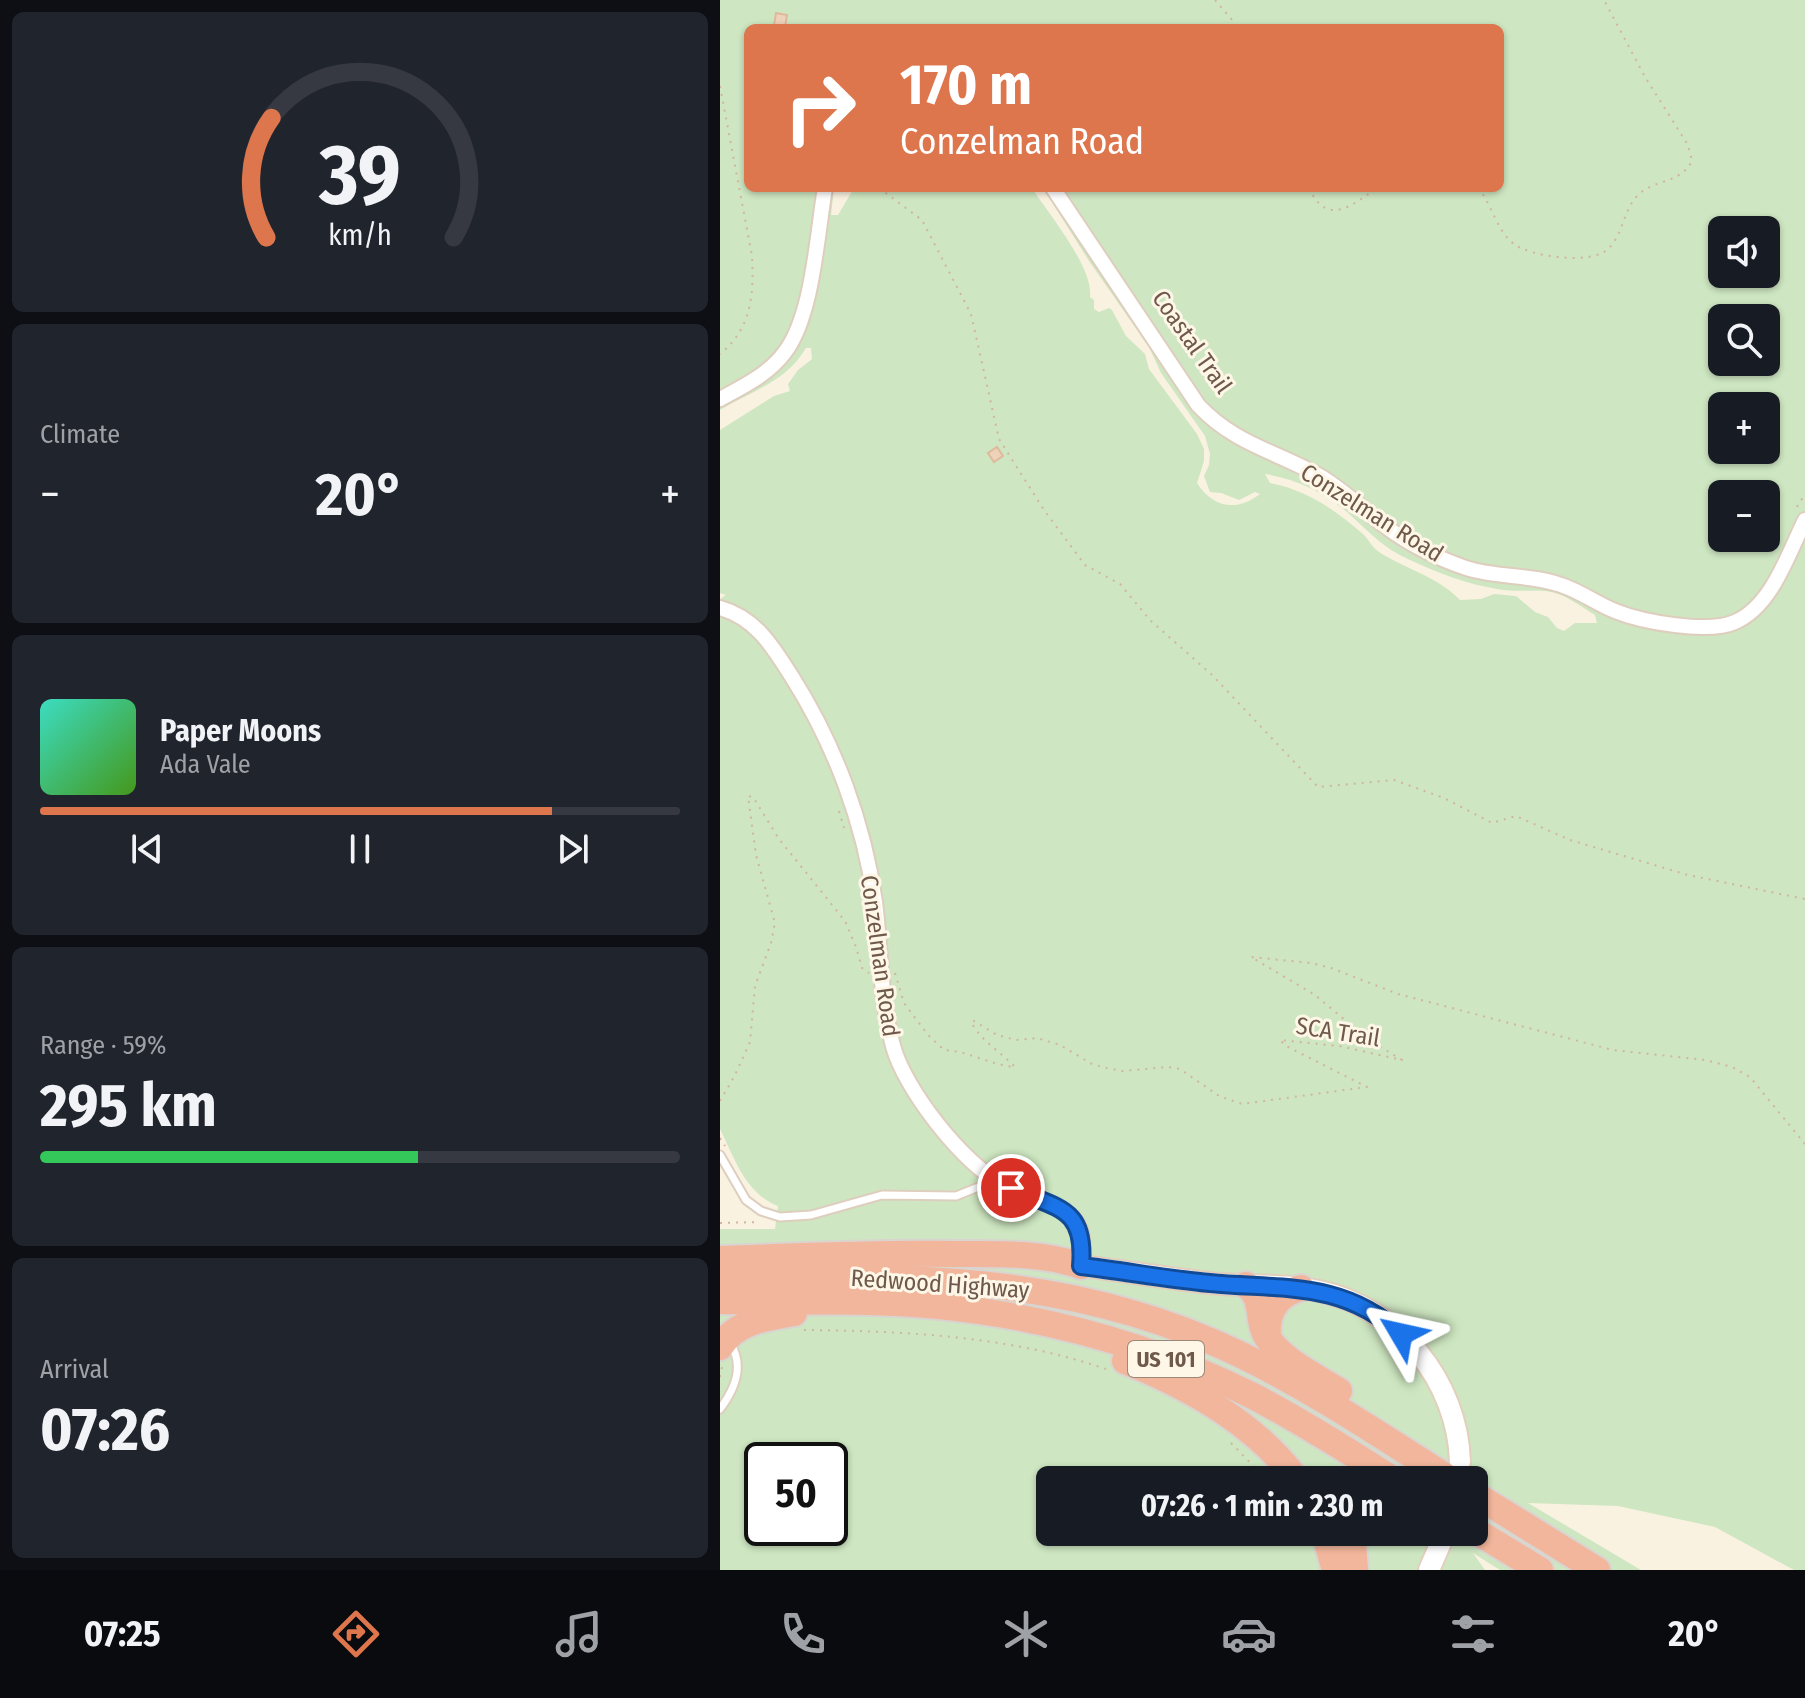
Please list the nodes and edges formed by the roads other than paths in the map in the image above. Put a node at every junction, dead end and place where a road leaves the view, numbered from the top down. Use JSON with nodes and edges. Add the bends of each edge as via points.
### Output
{"nodes":[{"id":1,"x":824,"y":192,"type":"edge"},
{"id":2,"x":1056,"y":192,"type":"edge"},
{"id":3,"x":720,"y":399,"type":"edge"},
{"id":4,"x":1799,"y":517,"type":"edge"},
{"id":5,"x":720,"y":608,"type":"edge"},
{"id":6,"x":723,"y":1152,"type":"edge"},
{"id":7,"x":996,"y":1180,"type":"junction"},
{"id":8,"x":720,"y":1259,"type":"edge"},
{"id":9,"x":1081,"y":1266,"type":"junction"},
{"id":10,"x":720,"y":1278,"type":"edge"},
{"id":11,"x":1246,"y":1285,"type":"junction"},
{"id":12,"x":1301,"y":1288,"type":"junction"},
{"id":13,"x":720,"y":1301,"type":"edge"},
{"id":14,"x":856,"y":1302,"type":"junction"},
{"id":15,"x":998,"y":1314,"type":"junction"},
{"id":16,"x":1271,"y":1343,"type":"junction"},
{"id":17,"x":727,"y":1345,"type":"edge"},
{"id":18,"x":720,"y":1409,"type":"edge"},
{"id":19,"x":1257,"y":1436,"type":"junction"},
{"id":20,"x":1275,"y":1466,"type":"edge"},
{"id":21,"x":1286,"y":1466,"type":"edge"},
{"id":22,"x":1371,"y":1466,"type":"edge"},
{"id":23,"x":1442,"y":1466,"type":"edge"},
{"id":24,"x":1445,"y":1466,"type":"edge"},
{"id":25,"x":1456,"y":1466,"type":"edge"},
{"id":26,"x":1488,"y":1502,"type":"edge"},
{"id":27,"x":1488,"y":1538,"type":"edge"},
{"id":28,"x":1353,"y":1546,"type":"edge"},
{"id":29,"x":1439,"y":1546,"type":"edge"},
{"id":30,"x":1355,"y":1570,"type":"edge"},
{"id":31,"x":1429,"y":1570,"type":"edge"},
{"id":32,"x":1540,"y":1570,"type":"edge"},
{"id":33,"x":1597,"y":1570,"type":"edge"}],
"edges":[{"from":1,"to":3,"type":"street","via":[[806,302],[793,339],[763,374]]},
{"from":2,"to":4,"type":"street","name":"Conzelman Road","via":[[1212,420],[1256,448],[1322,478],[1396,534],[1443,559],[1488,574],[1561,585],[1633,617],[1718,627],[1759,606]]},
{"from":5,"to":7,"type":"street","name":"Conzelman Road","via":[[748,621],[765,637],[827,740],[865,853],[889,973],[892,1043],[907,1083],[946,1133]]},
{"from":6,"to":7,"type":"lane","via":[[746,1200],[780,1217],[811,1215],[890,1194],[956,1196]]},
{"from":7,"to":9,"type":"street","name":"Conzelman Road","via":[[1075,1220],[1082,1238]]},
{"from":8,"to":9,"type":"highway","via":[[975,1254]]},
{"from":9,"to":11,"type":"main road"},
{"from":10,"to":23,"type":"highway","name":"Redwood Highway","number":"US 101","via":[[962,1281],[1047,1292],[1129,1312],[1261,1366]]},
{"from":11,"to":12,"type":"main road"},
{"from":11,"to":16,"type":"highway","via":[[1257,1297],[1262,1328]]},
{"from":12,"to":16,"type":"highway","via":[[1285,1294],[1272,1309],[1267,1327]]},
{"from":12,"to":25,"type":"main road","via":[[1363,1307],[1415,1348],[1448,1403],[1458,1435]]},
{"from":13,"to":14,"type":"highway","name":"Redwood Highway","number":"US 101"},
{"from":14,"to":15,"type":"highway","name":"Redwood Highway","number":"US 101"},
{"from":14,"to":17,"type":"highway","via":[[751,1322],[739,1327]]},
{"from":15,"to":19,"type":"highway","via":[[1154,1374]]},
{"from":15,"to":22,"type":"highway","name":"Redwood Highway","number":"US 101","via":[[1097,1336],[1201,1373],[1276,1409]]},
{"from":16,"to":24,"type":"highway"},
{"from":17,"to":18,"type":"lane","via":[[738,1359],[737,1376]]},
{"from":19,"to":20,"type":"lane"},
{"from":19,"to":21,"type":"highway"},
{"from":26,"to":33,"type":"highway"},
{"from":27,"to":32,"type":"highway"},
{"from":28,"to":30,"type":"highway"},
{"from":29,"to":31,"type":"main road"}]}
